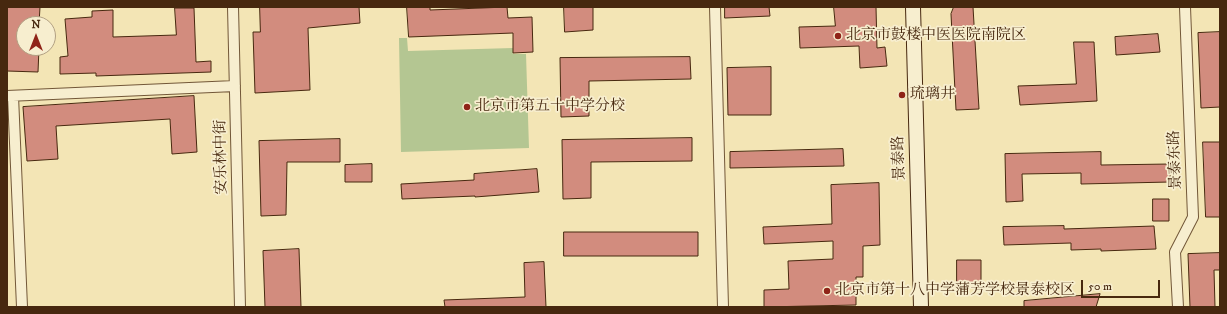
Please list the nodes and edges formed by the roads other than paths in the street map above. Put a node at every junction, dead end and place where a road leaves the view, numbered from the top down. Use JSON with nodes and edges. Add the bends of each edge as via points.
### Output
{"nodes":[{"id":1,"x":233,"y":7,"type":"edge"},
{"id":2,"x":715,"y":7,"type":"edge"},
{"id":3,"x":912,"y":7,"type":"edge"},
{"id":4,"x":1185,"y":7,"type":"edge"},
{"id":5,"x":235,"y":86,"type":"junction"},
{"id":6,"x":10,"y":96,"type":"edge"},
{"id":7,"x":22,"y":307,"type":"edge"},
{"id":8,"x":240,"y":307,"type":"edge"},
{"id":9,"x":723,"y":307,"type":"edge"},
{"id":10,"x":922,"y":307,"type":"edge"},
{"id":11,"x":1178,"y":307,"type":"edge"}],
"edges":[{"from":1,"to":5,"type":"street","name":"安乐林中街"},
{"from":2,"to":9,"type":"street"},
{"from":3,"to":10,"type":"street","name":"景泰路"},
{"from":4,"to":11,"type":"street","name":"景泰东路","via":[[1193,217],[1175,252]]},
{"from":5,"to":6,"type":"street"},
{"from":5,"to":8,"type":"street","name":"安乐林中街"},
{"from":6,"to":7,"type":"street"}]}
